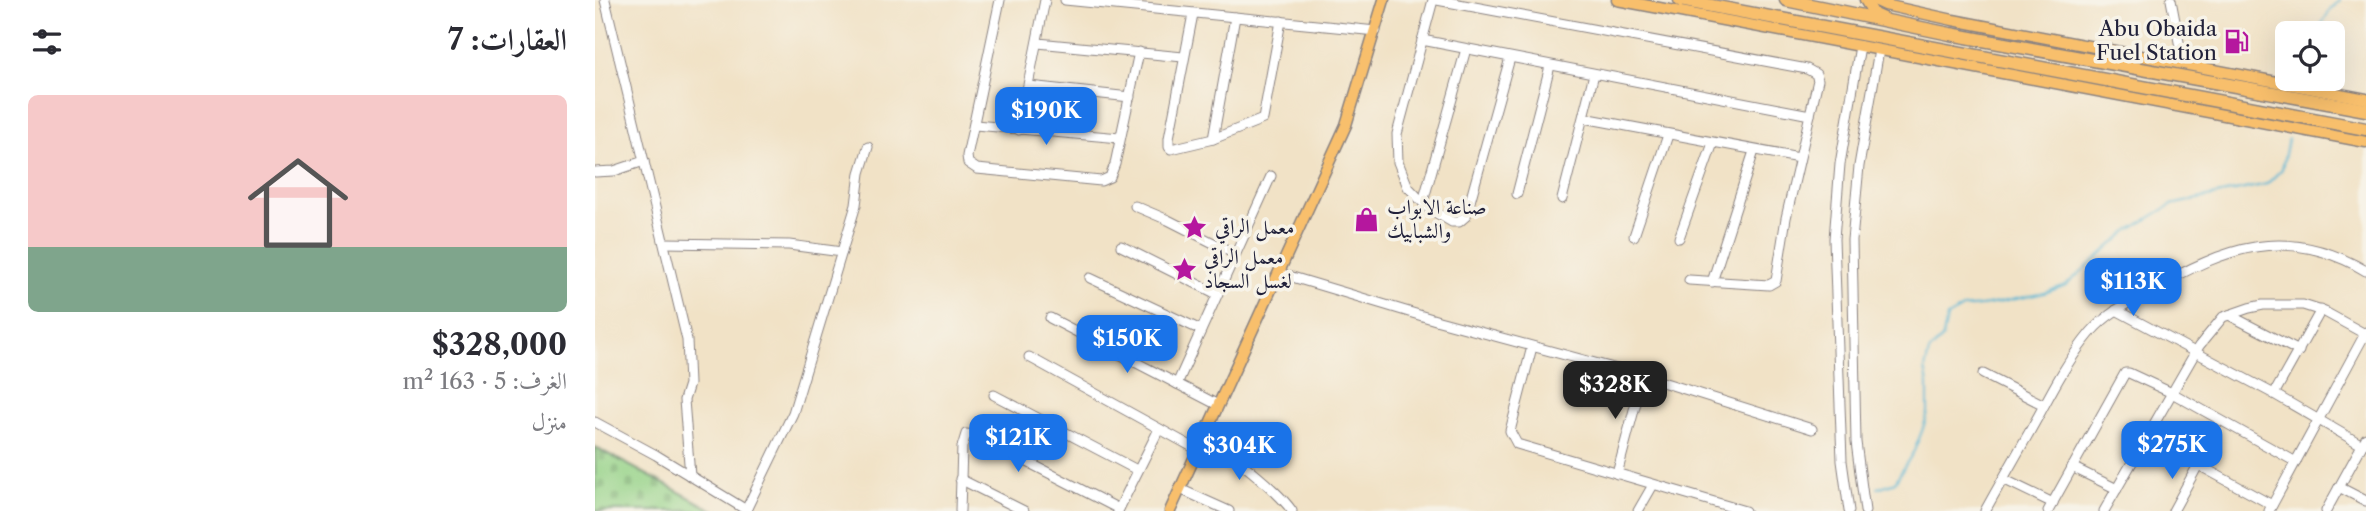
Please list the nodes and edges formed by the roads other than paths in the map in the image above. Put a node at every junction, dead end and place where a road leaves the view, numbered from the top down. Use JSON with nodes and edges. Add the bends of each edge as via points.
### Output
{"nodes":[{"id":1,"x":605,"y":0,"type":"edge"},
{"id":2,"x":1000,"y":0,"type":"edge"},
{"id":3,"x":1045,"y":0,"type":"edge"},
{"id":4,"x":1065,"y":0,"type":"edge"},
{"id":5,"x":1384,"y":0,"type":"edge"},
{"id":6,"x":1435,"y":0,"type":"edge"},
{"id":7,"x":1617,"y":0,"type":"edge"},
{"id":8,"x":1680,"y":0,"type":"edge"},
{"id":9,"x":1786,"y":0,"type":"edge"},
{"id":10,"x":1815,"y":0,"type":"edge"},
{"id":11,"x":1865,"y":0,"type":"edge"},
{"id":12,"x":1874,"y":0,"type":"edge"},
{"id":13,"x":2163,"y":0,"type":"edge"},
{"id":14,"x":1800,"y":3,"type":"junction"},
{"id":15,"x":2171,"y":4,"type":"edge"},
{"id":16,"x":1193,"y":13,"type":"junction"},
{"id":17,"x":1715,"y":13,"type":"junction"},
{"id":18,"x":1235,"y":17,"type":"junction"},
{"id":19,"x":1883,"y":18,"type":"junction"},
{"id":20,"x":1953,"y":20,"type":"junction"},
{"id":21,"x":1281,"y":21,"type":"junction"},
{"id":22,"x":1376,"y":31,"type":"junction"},
{"id":23,"x":1950,"y":34,"type":"junction"},
{"id":24,"x":1422,"y":40,"type":"junction"},
{"id":25,"x":1038,"y":43,"type":"junction"},
{"id":26,"x":1860,"y":46,"type":"junction"},
{"id":27,"x":1466,"y":49,"type":"junction"},
{"id":28,"x":1878,"y":50,"type":"junction"},
{"id":29,"x":1139,"y":52,"type":"junction"},
{"id":30,"x":1183,"y":57,"type":"junction"},
{"id":31,"x":1510,"y":58,"type":"junction"},
{"id":32,"x":1972,"y":62,"type":"junction"},
{"id":33,"x":2183,"y":63,"type":"junction"},
{"id":34,"x":1550,"y":66,"type":"junction"},
{"id":35,"x":1594,"y":74,"type":"junction"},
{"id":36,"x":1029,"y":86,"type":"junction"},
{"id":37,"x":1130,"y":96,"type":"junction"},
{"id":38,"x":2366,"y":99,"type":"edge"},
{"id":39,"x":2339,"y":105,"type":"junction"},
{"id":40,"x":2366,"y":110,"type":"edge"},
{"id":41,"x":1810,"y":115,"type":"junction"},
{"id":42,"x":1584,"y":118,"type":"junction"},
{"id":43,"x":2335,"y":123,"type":"junction"},
{"id":44,"x":975,"y":125,"type":"junction"},
{"id":45,"x":2366,"y":129,"type":"edge"},
{"id":46,"x":1019,"y":130,"type":"junction"},
{"id":47,"x":1668,"y":135,"type":"junction"},
{"id":48,"x":1121,"y":138,"type":"junction"},
{"id":49,"x":1213,"y":139,"type":"junction"},
{"id":50,"x":2366,"y":142,"type":"edge"},
{"id":51,"x":1713,"y":143,"type":"junction"},
{"id":52,"x":868,"y":147,"type":"dead end"},
{"id":53,"x":1755,"y":151,"type":"junction"},
{"id":54,"x":1799,"y":158,"type":"junction"},
{"id":55,"x":644,"y":161,"type":"junction"},
{"id":56,"x":1840,"y":164,"type":"junction"},
{"id":57,"x":1859,"y":166,"type":"junction"},
{"id":58,"x":595,"y":172,"type":"edge"},
{"id":59,"x":1271,"y":176,"type":"dead end"},
{"id":60,"x":1517,"y":194,"type":"dead end"},
{"id":61,"x":1562,"y":199,"type":"dead end"},
{"id":62,"x":1423,"y":202,"type":"junction"},
{"id":63,"x":1135,"y":206,"type":"dead end"},
{"id":64,"x":1634,"y":236,"type":"dead end"},
{"id":65,"x":1679,"y":239,"type":"dead end"},
{"id":66,"x":665,"y":243,"type":"junction"},
{"id":67,"x":1121,"y":246,"type":"dead end"},
{"id":68,"x":842,"y":252,"type":"junction"},
{"id":69,"x":1235,"y":254,"type":"junction"},
{"id":70,"x":2366,"y":271,"type":"edge"},
{"id":71,"x":1279,"y":273,"type":"junction"},
{"id":72,"x":1090,"y":278,"type":"dead end"},
{"id":73,"x":1689,"y":280,"type":"dead end"},
{"id":74,"x":1711,"y":282,"type":"junction"},
{"id":75,"x":1217,"y":294,"type":"junction"},
{"id":76,"x":2116,"y":310,"type":"junction"},
{"id":77,"x":2322,"y":310,"type":"junction"},
{"id":78,"x":2229,"y":315,"type":"junction"},
{"id":79,"x":1050,"y":318,"type":"dead end"},
{"id":80,"x":1201,"y":330,"type":"junction"},
{"id":81,"x":2365,"y":333,"type":"edge"},
{"id":82,"x":1532,"y":347,"type":"junction"},
{"id":83,"x":2299,"y":351,"type":"junction"},
{"id":84,"x":2196,"y":352,"type":"junction"},
{"id":85,"x":1029,"y":357,"type":"dead end"},
{"id":86,"x":1983,"y":374,"type":"dead end"},
{"id":87,"x":1643,"y":376,"type":"junction"},
{"id":88,"x":1177,"y":384,"type":"junction"},
{"id":89,"x":2172,"y":393,"type":"junction"},
{"id":90,"x":2274,"y":394,"type":"junction"},
{"id":91,"x":994,"y":395,"type":"dead end"},
{"id":92,"x":1218,"y":405,"type":"junction"},
{"id":93,"x":2044,"y":405,"type":"junction"},
{"id":94,"x":2318,"y":420,"type":"junction"},
{"id":95,"x":595,"y":421,"type":"edge"},
{"id":96,"x":1160,"y":429,"type":"junction"},
{"id":97,"x":1812,"y":429,"type":"dead end"},
{"id":98,"x":1205,"y":436,"type":"junction"},
{"id":99,"x":2147,"y":437,"type":"junction"},
{"id":100,"x":2364,"y":441,"type":"edge"},
{"id":101,"x":1198,"y":450,"type":"junction"},
{"id":102,"x":2296,"y":462,"type":"junction"},
{"id":103,"x":2198,"y":465,"type":"junction"},
{"id":104,"x":2073,"y":467,"type":"junction"},
{"id":105,"x":1137,"y":470,"type":"junction"},
{"id":106,"x":1617,"y":474,"type":"junction"},
{"id":107,"x":690,"y":476,"type":"junction"},
{"id":108,"x":960,"y":479,"type":"junction"},
{"id":109,"x":2003,"y":479,"type":"junction"},
{"id":110,"x":1653,"y":485,"type":"junction"},
{"id":111,"x":2339,"y":487,"type":"junction"},
{"id":112,"x":1180,"y":489,"type":"junction"},
{"id":113,"x":2117,"y":489,"type":"junction"},
{"id":114,"x":2366,"y":501,"type":"edge"},
{"id":115,"x":2050,"y":507,"type":"edge"},
{"id":116,"x":2271,"y":508,"type":"edge"},
{"id":117,"x":747,"y":510,"type":"edge"},
{"id":118,"x":1119,"y":510,"type":"edge"},
{"id":119,"x":960,"y":511,"type":"edge"},
{"id":120,"x":1024,"y":511,"type":"edge"},
{"id":121,"x":1170,"y":511,"type":"edge"},
{"id":122,"x":1229,"y":511,"type":"edge"},
{"id":123,"x":1292,"y":511,"type":"edge"},
{"id":124,"x":1638,"y":511,"type":"edge"},
{"id":125,"x":1745,"y":511,"type":"edge"},
{"id":126,"x":1849,"y":511,"type":"edge"},
{"id":127,"x":1865,"y":511,"type":"edge"},
{"id":128,"x":1985,"y":511,"type":"edge"},
{"id":129,"x":2104,"y":511,"type":"edge"},
{"id":130,"x":2173,"y":511,"type":"edge"},
{"id":131,"x":2326,"y":511,"type":"edge"}],
"edges":[{"from":1,"to":55,"type":"street"},
{"from":2,"to":44,"type":"street"},
{"from":3,"to":25,"type":"street"},
{"from":4,"to":16,"type":"street"},
{"from":5,"to":22,"type":"main road"},
{"from":6,"to":24,"type":"street"},
{"from":6,"to":41,"type":"street","via":[[1807,69],[1818,80]]},
{"from":7,"to":17,"type":"main road"},
{"from":8,"to":17,"type":"highway"},
{"from":9,"to":14,"type":"highway"},
{"from":10,"to":14,"type":"main road"},
{"from":11,"to":19,"type":"main road"},
{"from":12,"to":20,"type":"main road"},
{"from":13,"to":15,"type":"street"},
{"from":14,"to":19,"type":"highway"},
{"from":15,"to":33,"type":"street"},
{"from":16,"to":18,"type":"street"},
{"from":16,"to":30,"type":"street"},
{"from":17,"to":26,"type":"main road"},
{"from":17,"to":32,"type":"highway"},
{"from":18,"to":21,"type":"street"},
{"from":18,"to":49,"type":"street"},
{"from":19,"to":23,"type":"highway"},
{"from":20,"to":23,"type":"highway"},
{"from":20,"to":33,"type":"main road"},
{"from":21,"to":22,"type":"street"},
{"from":21,"to":49,"type":"street","via":[[1263,119]]},
{"from":22,"to":71,"type":"main road","via":[[1346,125]]},
{"from":23,"to":39,"type":"highway"},
{"from":24,"to":27,"type":"street"},
{"from":24,"to":62,"type":"street","via":[[1397,143],[1402,176]]},
{"from":25,"to":29,"type":"street"},
{"from":25,"to":36,"type":"street"},
{"from":26,"to":28,"type":"main road"},
{"from":26,"to":56,"type":"street"},
{"from":27,"to":31,"type":"street"},
{"from":27,"to":62,"type":"street"},
{"from":28,"to":32,"type":"main road"},
{"from":28,"to":57,"type":"street"},
{"from":29,"to":30,"type":"street"},
{"from":29,"to":37,"type":"street"},
{"from":30,"to":49,"type":"street","via":[[1168,147]]},
{"from":31,"to":34,"type":"street"},
{"from":31,"to":62,"type":"street","via":[[1466,216],[1453,222]]},
{"from":32,"to":43,"type":"highway"},
{"from":32,"to":50,"type":"main road"},
{"from":33,"to":38,"type":"main road"},
{"from":34,"to":35,"type":"street"},
{"from":34,"to":60,"type":"street"},
{"from":35,"to":41,"type":"street"},
{"from":35,"to":42,"type":"street"},
{"from":36,"to":37,"type":"street"},
{"from":36,"to":46,"type":"street"},
{"from":37,"to":48,"type":"street"},
{"from":39,"to":40,"type":"highway"},
{"from":39,"to":43,"type":"highway"},
{"from":41,"to":54,"type":"street"},
{"from":42,"to":47,"type":"street"},
{"from":42,"to":61,"type":"street"},
{"from":43,"to":45,"type":"highway"},
{"from":44,"to":46,"type":"street"},
{"from":44,"to":48,"type":"street","via":[[968,163],[977,169],[1007,173],[1101,181],[1113,172]]},
{"from":46,"to":48,"type":"street"},
{"from":47,"to":51,"type":"street"},
{"from":47,"to":64,"type":"street"},
{"from":51,"to":53,"type":"street"},
{"from":51,"to":65,"type":"street"},
{"from":52,"to":68,"type":"street"},
{"from":53,"to":54,"type":"street"},
{"from":53,"to":74,"type":"street"},
{"from":54,"to":74,"type":"street","via":[[1776,281],[1769,285]]},
{"from":55,"to":58,"type":"street","via":[[614,172]]},
{"from":55,"to":66,"type":"street"},
{"from":56,"to":57,"type":"street"},
{"from":56,"to":126,"type":"street","via":[[1835,256],[1842,461]]},
{"from":57,"to":127,"type":"street","via":[[1851,255],[1856,442]]},
{"from":59,"to":69,"type":"street"},
{"from":63,"to":69,"type":"street"},
{"from":66,"to":68,"type":"street","via":[[777,244]]},
{"from":66,"to":107,"type":"street","via":[[687,340],[689,384],[684,400]]},
{"from":67,"to":75,"type":"street"},
{"from":68,"to":117,"type":"street","via":[[793,414]]},
{"from":69,"to":75,"type":"street"},
{"from":70,"to":76,"type":"street","via":[[2310,248],[2241,248],[2205,261]]},
{"from":71,"to":82,"type":"street"},
{"from":71,"to":92,"type":"main road"},
{"from":72,"to":80,"type":"street"},
{"from":73,"to":74,"type":"street"},
{"from":75,"to":80,"type":"street"},
{"from":76,"to":84,"type":"street"},
{"from":76,"to":93,"type":"street","via":[[2077,349]]},
{"from":77,"to":78,"type":"street","via":[[2274,303]]},
{"from":77,"to":81,"type":"street"},
{"from":77,"to":83,"type":"street"},
{"from":78,"to":83,"type":"street"},
{"from":78,"to":84,"type":"street","via":[[2217,323]]},
{"from":79,"to":88,"type":"street"},
{"from":80,"to":88,"type":"street"},
{"from":81,"to":94,"type":"street"},
{"from":82,"to":87,"type":"street"},
{"from":82,"to":106,"type":"street","via":[[1510,431],[1513,441]]},
{"from":83,"to":90,"type":"street"},
{"from":84,"to":89,"type":"street"},
{"from":84,"to":90,"type":"street"},
{"from":85,"to":96,"type":"street"},
{"from":86,"to":93,"type":"street"},
{"from":87,"to":97,"type":"street"},
{"from":87,"to":106,"type":"street"},
{"from":88,"to":92,"type":"street"},
{"from":89,"to":99,"type":"street"},
{"from":89,"to":102,"type":"street"},
{"from":89,"to":104,"type":"street","via":[[2125,373]]},
{"from":90,"to":94,"type":"street"},
{"from":91,"to":105,"type":"street"},
{"from":92,"to":98,"type":"main road"},
{"from":93,"to":109,"type":"street"},
{"from":94,"to":100,"type":"street"},
{"from":94,"to":102,"type":"street"},
{"from":95,"to":107,"type":"street"},
{"from":96,"to":101,"type":"street"},
{"from":96,"to":105,"type":"street"},
{"from":98,"to":101,"type":"main road"},
{"from":98,"to":123,"type":"street"},
{"from":99,"to":103,"type":"street"},
{"from":99,"to":113,"type":"street"},
{"from":100,"to":111,"type":"street"},
{"from":101,"to":112,"type":"main road"},
{"from":102,"to":116,"type":"street"},
{"from":103,"to":116,"type":"street"},
{"from":103,"to":130,"type":"street"},
{"from":104,"to":113,"type":"street"},
{"from":104,"to":115,"type":"street"},
{"from":105,"to":118,"type":"street"},
{"from":106,"to":110,"type":"street"},
{"from":107,"to":117,"type":"street"},
{"from":108,"to":118,"type":"street","via":[[966,434],[975,435]]},
{"from":108,"to":119,"type":"street"},
{"from":108,"to":120,"type":"street"},
{"from":109,"to":115,"type":"street"},
{"from":109,"to":128,"type":"street"},
{"from":110,"to":124,"type":"street"},
{"from":110,"to":125,"type":"street"},
{"from":111,"to":114,"type":"street"},
{"from":111,"to":131,"type":"street"},
{"from":112,"to":121,"type":"main road"},
{"from":112,"to":122,"type":"street"},
{"from":113,"to":129,"type":"street"}]}
